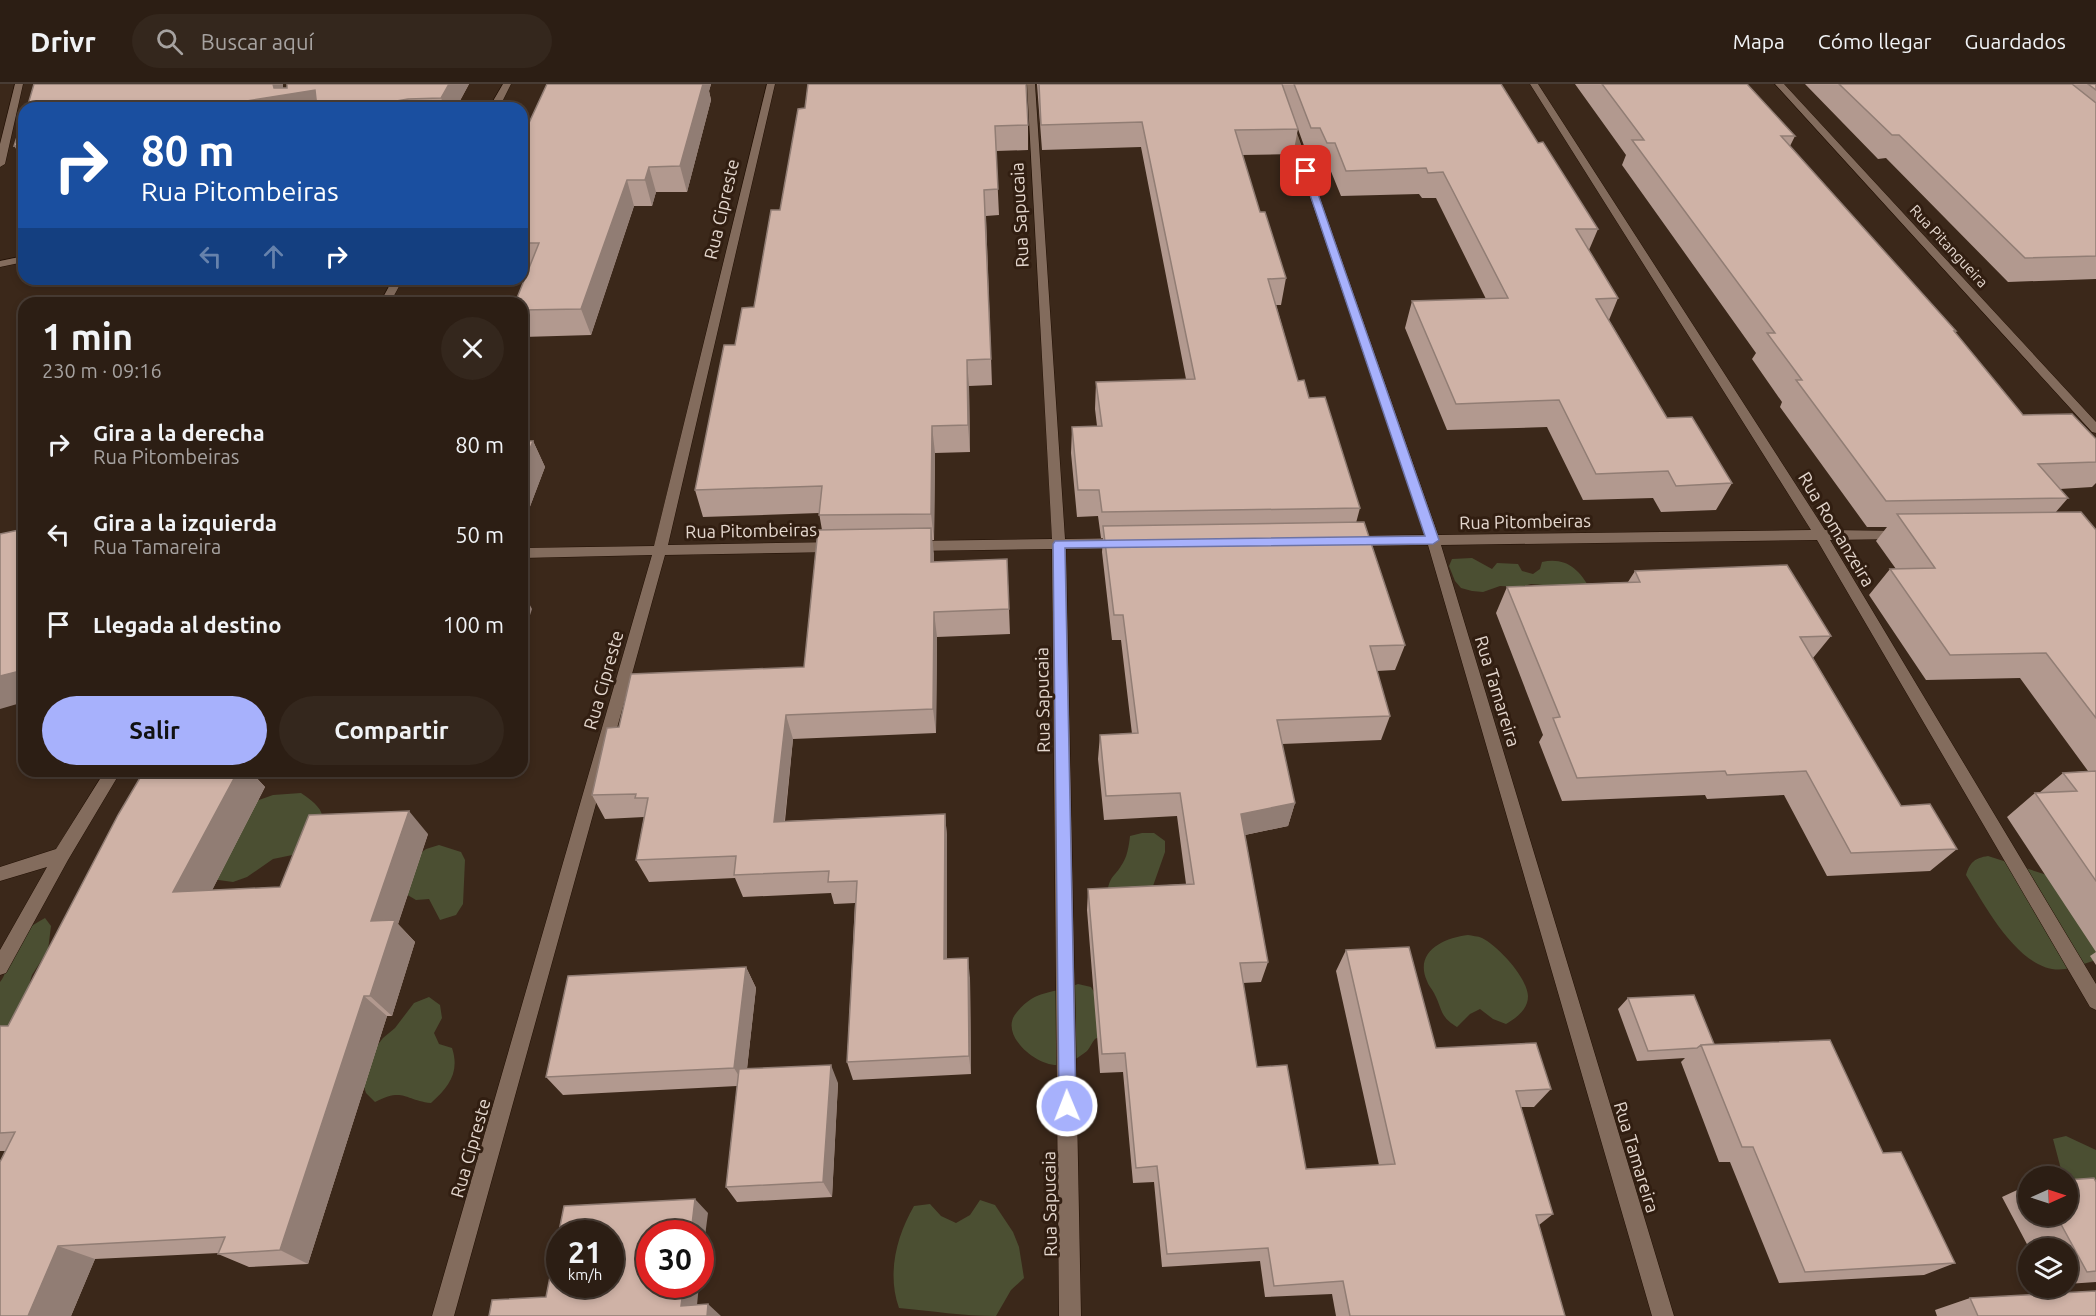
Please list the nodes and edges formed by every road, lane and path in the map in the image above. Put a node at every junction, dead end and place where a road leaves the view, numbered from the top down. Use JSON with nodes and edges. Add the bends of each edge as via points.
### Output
{"nodes":[{"id":1,"x":19,"y":84,"type":"edge"},
{"id":2,"x":507,"y":84,"type":"edge"},
{"id":3,"x":771,"y":84,"type":"edge"},
{"id":4,"x":1031,"y":84,"type":"edge"},
{"id":5,"x":1276,"y":84,"type":"edge"},
{"id":6,"x":1534,"y":84,"type":"edge"},
{"id":7,"x":1779,"y":84,"type":"edge"},
{"id":8,"x":497,"y":102,"type":"edge"},
{"id":9,"x":0,"y":164,"type":"edge"},
{"id":10,"x":18,"y":260,"type":"edge"},
{"id":11,"x":0,"y":264,"type":"edge"},
{"id":12,"x":2096,"y":429,"type":"edge"},
{"id":13,"x":1917,"y":533,"type":"edge"},
{"id":14,"x":1821,"y":535,"type":"junction"},
{"id":15,"x":1433,"y":540,"type":"junction"},
{"id":16,"x":1339,"y":541,"type":"edge"},
{"id":17,"x":1141,"y":543,"type":"edge"},
{"id":18,"x":1059,"y":544,"type":"junction"},
{"id":19,"x":895,"y":546,"type":"edge"},
{"id":20,"x":848,"y":547,"type":"edge"},
{"id":21,"x":660,"y":550,"type":"junction"},
{"id":22,"x":528,"y":553,"type":"edge"},
{"id":23,"x":110,"y":777,"type":"edge"},
{"id":24,"x":62,"y":855,"type":"junction"},
{"id":25,"x":0,"y":874,"type":"edge"},
{"id":26,"x":0,"y":967,"type":"edge"},
{"id":27,"x":2096,"y":1001,"type":"edge"},
{"id":28,"x":443,"y":1316,"type":"edge"},
{"id":29,"x":1070,"y":1316,"type":"edge"},
{"id":30,"x":1663,"y":1316,"type":"edge"}],
"edges":[{"from":1,"to":9,"type":"street"},
{"from":2,"to":8,"type":"street"},
{"from":3,"to":21,"type":"street","name":"Rua Cipreste"},
{"from":4,"to":18,"type":"street","name":"Rua Sapucaia"},
{"from":5,"to":15,"type":"street","name":"Rua Tamareira"},
{"from":6,"to":14,"type":"street","name":"Rua Romanzeira"},
{"from":7,"to":12,"type":"street","name":"Rua Pitangueira"},
{"from":10,"to":11,"type":"street"},
{"from":13,"to":14,"type":"street","name":"Rua Pitombeiras"},
{"from":14,"to":15,"type":"street","name":"Rua Pitombeiras"},
{"from":14,"to":27,"type":"street","name":"Rua Romanzeira"},
{"from":15,"to":16,"type":"street","name":"Rua Pitombeiras"},
{"from":15,"to":30,"type":"street","name":"Rua Tamareira"},
{"from":17,"to":18,"type":"street"},
{"from":18,"to":19,"type":"street"},
{"from":18,"to":29,"type":"street","name":"Rua Sapucaia"},
{"from":20,"to":21,"type":"street","name":"Rua Pitombeiras"},
{"from":21,"to":22,"type":"street","name":"Rua Pitombeiras"},
{"from":21,"to":28,"type":"street","name":"Rua Cipreste"},
{"from":23,"to":24,"type":"street"},
{"from":24,"to":25,"type":"street"},
{"from":24,"to":26,"type":"street"}]}
